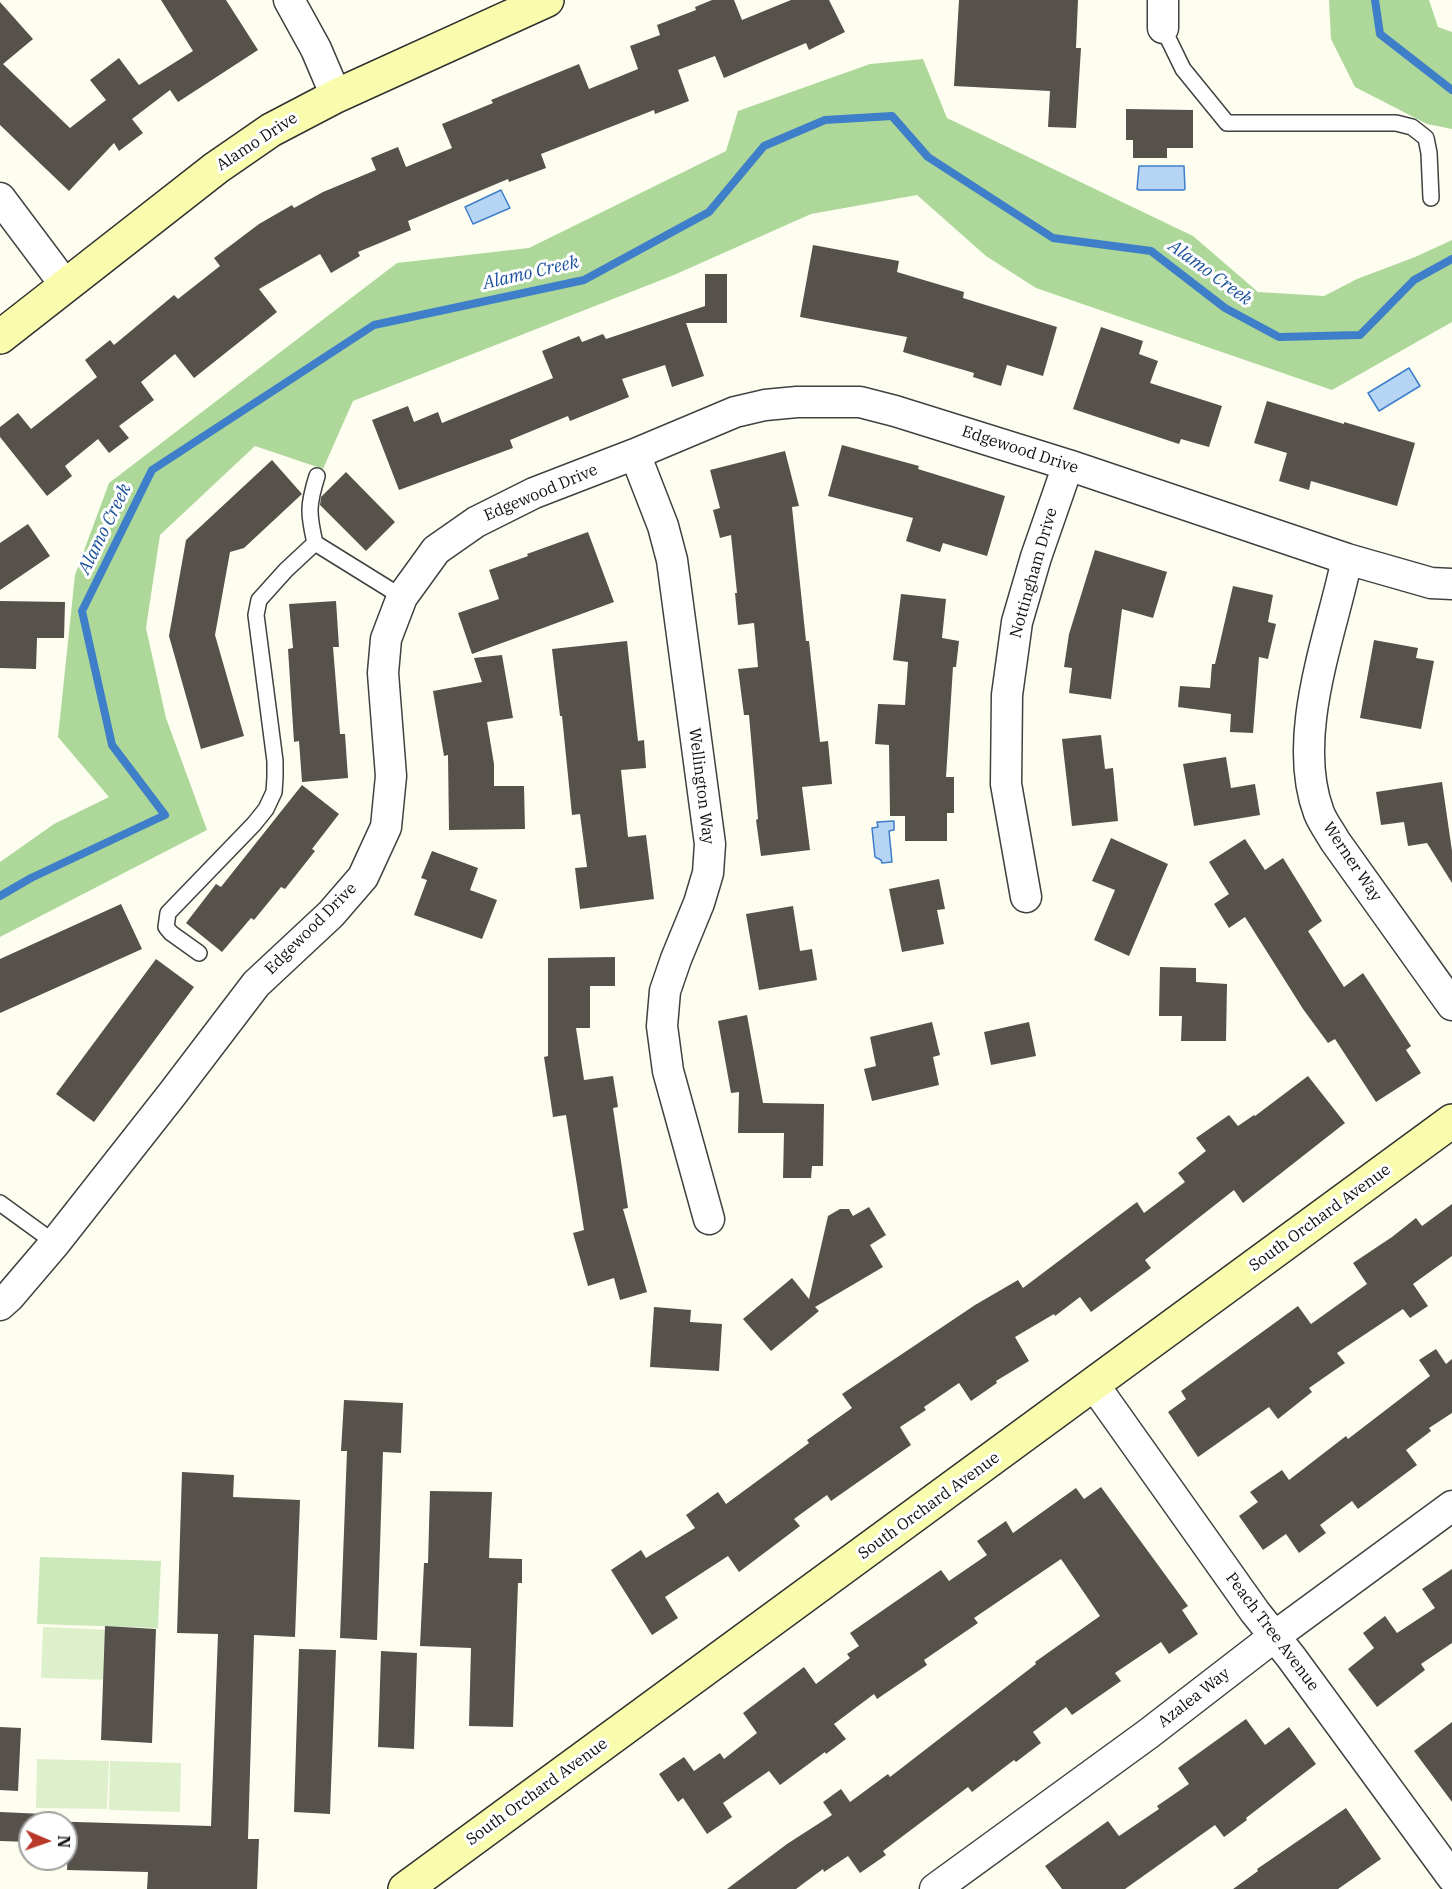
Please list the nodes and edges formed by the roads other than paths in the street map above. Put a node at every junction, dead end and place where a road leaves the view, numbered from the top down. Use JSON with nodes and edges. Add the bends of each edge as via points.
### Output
{"nodes":[{"id":1,"x":289,"y":0,"type":"edge"},
{"id":2,"x":547,"y":0,"type":"edge"},
{"id":3,"x":1163,"y":14,"type":"edge"},
{"id":4,"x":336,"y":96,"type":"junction"},
{"id":5,"x":0,"y":198,"type":"edge"},
{"id":6,"x":1431,"y":198,"type":"dead end"},
{"id":7,"x":66,"y":286,"type":"junction"},
{"id":8,"x":0,"y":337,"type":"edge"},
{"id":9,"x":635,"y":454,"type":"junction"},
{"id":10,"x":1068,"y":465,"type":"junction"},
{"id":11,"x":316,"y":476,"type":"dead end"},
{"id":12,"x":315,"y":543,"type":"junction"},
{"id":13,"x":1347,"y":559,"type":"junction"},
{"id":14,"x":1452,"y":584,"type":"edge"},
{"id":15,"x":402,"y":597,"type":"junction"},
{"id":16,"x":1026,"y":897,"type":"dead end"},
{"id":17,"x":199,"y":953,"type":"dead end"},
{"id":18,"x":1452,"y":1005,"type":"edge"},
{"id":19,"x":1452,"y":1121,"type":"edge"},
{"id":20,"x":0,"y":1203,"type":"edge"},
{"id":21,"x":708,"y":1219,"type":"dead end"},
{"id":22,"x":55,"y":1243,"type":"junction"},
{"id":23,"x":0,"y":1305,"type":"edge"},
{"id":24,"x":1094,"y":1385,"type":"junction"},
{"id":25,"x":1452,"y":1506,"type":"edge"},
{"id":26,"x":1275,"y":1636,"type":"junction"},
{"id":27,"x":1452,"y":1877,"type":"edge"},
{"id":28,"x":1452,"y":1883,"type":"edge"},
{"id":29,"x":405,"y":1889,"type":"edge"},
{"id":30,"x":934,"y":1889,"type":"edge"},
{"id":31,"x":1444,"y":1889,"type":"edge"}],
"edges":[{"from":1,"to":4,"type":"street"},
{"from":2,"to":4,"type":"street","name":"Alamo Drive"},
{"from":3,"to":6,"type":"lane","via":[[1183,69],[1227,123],[1396,123],[1412,127],[1426,138]]},
{"from":4,"to":7,"type":"street","name":"Alamo Drive","via":[[271,130],[216,168]]},
{"from":5,"to":7,"type":"street"},
{"from":7,"to":8,"type":"street","name":"Alamo Drive"},
{"from":9,"to":10,"type":"street","name":"Edgewood Drive","via":[[735,412],[765,405],[826,401],[860,402],[895,411]]},
{"from":9,"to":15,"type":"street","name":"Edgewood Drive","via":[[534,493],[476,522],[436,550]]},
{"from":9,"to":21,"type":"street","name":"Wellington Way","via":[[672,560],[710,844],[708,873],[699,903],[665,991],[662,1026],[668,1071]]},
{"from":10,"to":13,"type":"street","name":"Edgewood Drive"},
{"from":10,"to":16,"type":"street","name":"Nottingham Drive","via":[[1017,622],[1006,695],[1006,784]]},
{"from":11,"to":12,"type":"lane","via":[[308,516]]},
{"from":12,"to":15,"type":"lane"},
{"from":12,"to":17,"type":"lane","via":[[259,600],[256,615],[275,761],[274,792],[254,824],[172,906],[165,920],[171,933]]},
{"from":13,"to":14,"type":"street","name":"Edgewood Drive","via":[[1431,583]]},
{"from":13,"to":18,"type":"street","name":"Werner Way","via":[[1311,709],[1308,756],[1312,785],[1320,813],[1335,841]]},
{"from":15,"to":22,"type":"street","name":"Edgewood Drive","via":[[386,639],[382,673],[391,776],[386,827],[363,877],[331,914],[256,984]]},
{"from":19,"to":24,"type":"street","name":"South Orchard Avenue"},
{"from":20,"to":22,"type":"lane"},
{"from":22,"to":23,"type":"street","name":"Edgewood Drive"},
{"from":24,"to":26,"type":"street","name":"Peach Tree Avenue"},
{"from":24,"to":29,"type":"street","name":"South Orchard Avenue"},
{"from":25,"to":26,"type":"street","name":"Azalea Way"},
{"from":26,"to":27,"type":"street","name":"Peach Tree Avenue"},
{"from":26,"to":30,"type":"street","name":"Azalea Way","via":[[1148,1734]]},
{"from":28,"to":31,"type":"street"}]}
